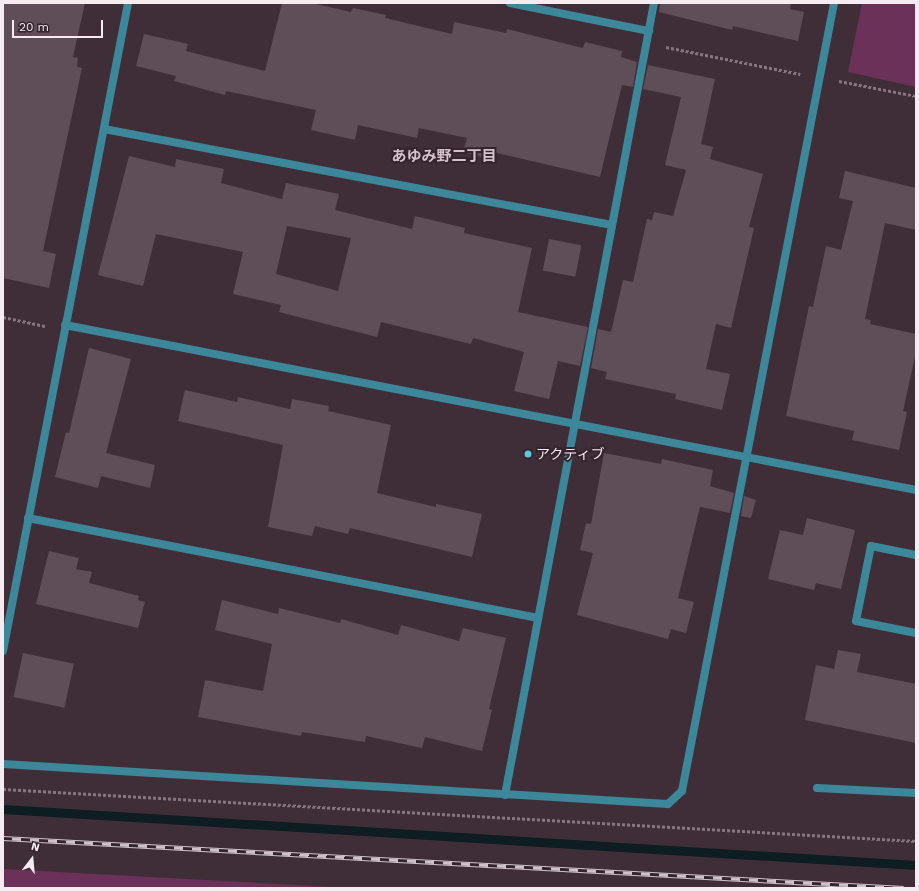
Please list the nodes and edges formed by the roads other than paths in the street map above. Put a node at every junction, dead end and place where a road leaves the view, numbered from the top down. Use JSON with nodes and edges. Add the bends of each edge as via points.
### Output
{"nodes":[{"id":1,"x":128,"y":3,"type":"edge"},
{"id":2,"x":510,"y":3,"type":"edge"},
{"id":3,"x":654,"y":3,"type":"edge"},
{"id":4,"x":834,"y":3,"type":"edge"},
{"id":5,"x":649,"y":31,"type":"junction"},
{"id":6,"x":104,"y":129,"type":"junction"},
{"id":7,"x":612,"y":225,"type":"junction"},
{"id":8,"x":65,"y":328,"type":"junction"},
{"id":9,"x":576,"y":424,"type":"junction"},
{"id":10,"x":745,"y":458,"type":"junction"},
{"id":11,"x":916,"y":490,"type":"edge"},
{"id":12,"x":28,"y":518,"type":"junction"},
{"id":13,"x":916,"y":555,"type":"edge"},
{"id":14,"x":538,"y":618,"type":"junction"},
{"id":15,"x":916,"y":633,"type":"edge"},
{"id":16,"x":3,"y":651,"type":"edge"},
{"id":17,"x":3,"y":764,"type":"edge"},
{"id":18,"x":818,"y":788,"type":"dead end"},
{"id":19,"x":916,"y":793,"type":"edge"},
{"id":20,"x":505,"y":794,"type":"junction"}],
"edges":[{"from":1,"to":6,"type":"street"},
{"from":2,"to":5,"type":"street"},
{"from":3,"to":5,"type":"street"},
{"from":4,"to":10,"type":"street"},
{"from":5,"to":7,"type":"street"},
{"from":6,"to":7,"type":"street"},
{"from":6,"to":8,"type":"street"},
{"from":7,"to":9,"type":"street"},
{"from":8,"to":9,"type":"street"},
{"from":8,"to":12,"type":"street"},
{"from":9,"to":10,"type":"street"},
{"from":9,"to":14,"type":"street"},
{"from":10,"to":11,"type":"street"},
{"from":10,"to":20,"type":"street","via":[[682,791],[668,804]]},
{"from":12,"to":14,"type":"street"},
{"from":12,"to":16,"type":"street"},
{"from":13,"to":15,"type":"street","via":[[870,546],[856,621]]},
{"from":14,"to":20,"type":"street"},
{"from":17,"to":20,"type":"street"},
{"from":18,"to":19,"type":"street"}]}
